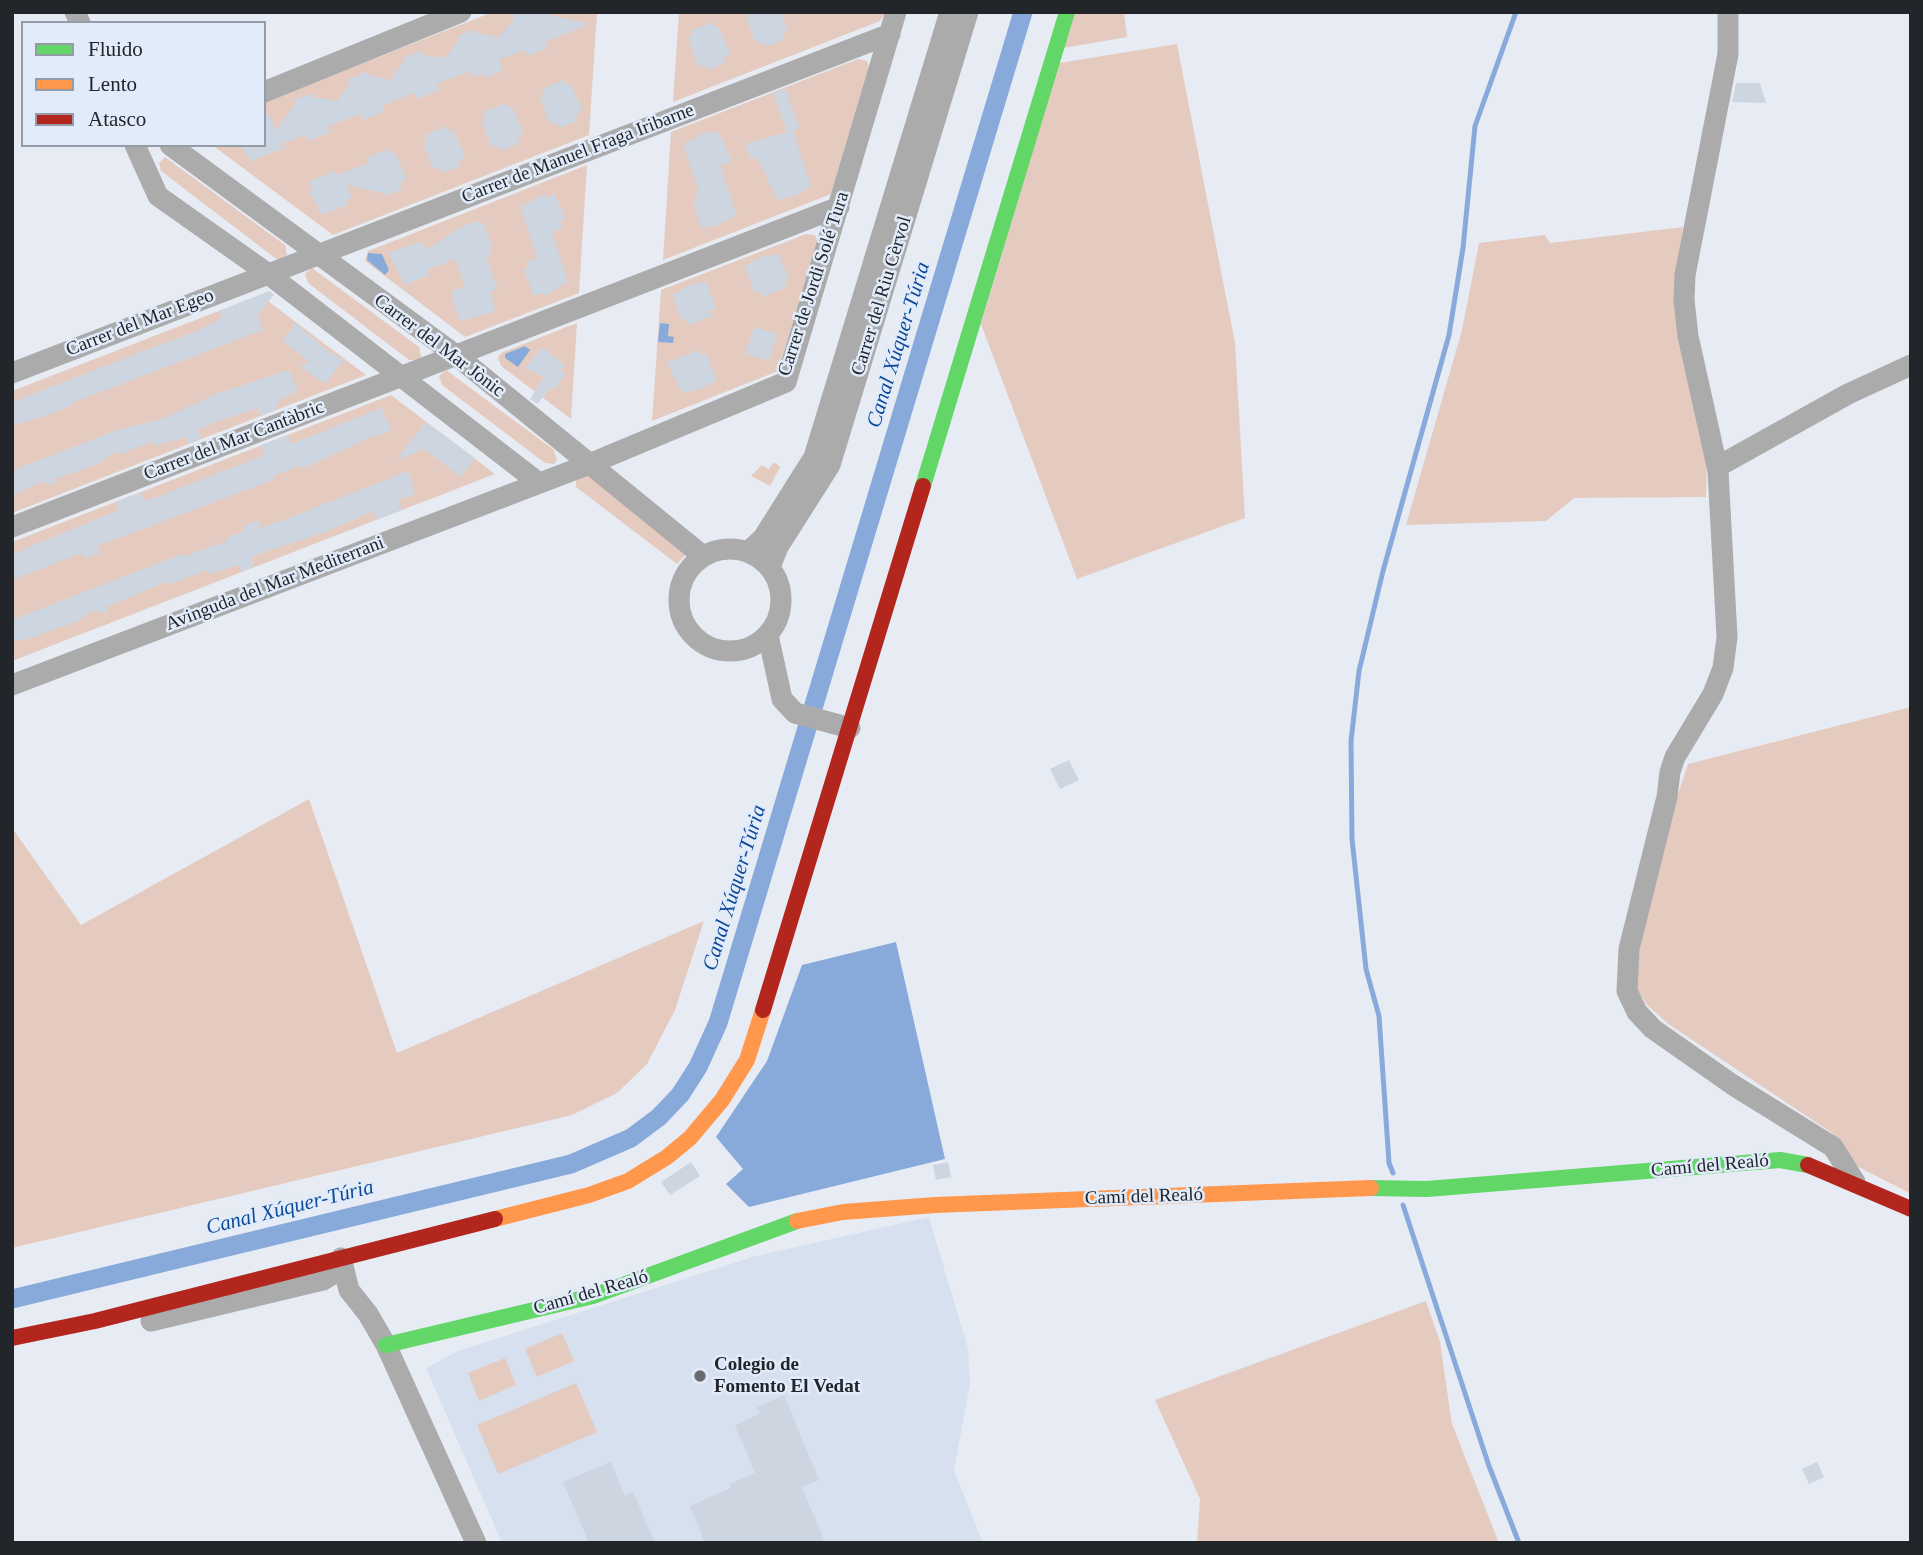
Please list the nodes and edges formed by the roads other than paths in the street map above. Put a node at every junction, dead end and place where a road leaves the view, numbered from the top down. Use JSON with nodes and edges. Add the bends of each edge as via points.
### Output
{"nodes":[{"id":1,"x":461,"y":12,"type":"edge"},
{"id":2,"x":896,"y":12,"type":"edge"},
{"id":3,"x":950,"y":12,"type":"edge"},
{"id":4,"x":968,"y":12,"type":"edge"},
{"id":5,"x":1067,"y":12,"type":"edge"},
{"id":6,"x":1728,"y":12,"type":"edge"},
{"id":7,"x":890,"y":34,"type":"junction"},
{"id":8,"x":266,"y":91,"type":"edge"},
{"id":9,"x":136,"y":147,"type":"edge"},
{"id":10,"x":173,"y":147,"type":"edge"},
{"id":11,"x":839,"y":207,"type":"junction"},
{"id":12,"x":316,"y":254,"type":"junction"},
{"id":13,"x":267,"y":273,"type":"junction"},
{"id":14,"x":457,"y":356,"type":"junction"},
{"id":15,"x":1911,"y":365,"type":"edge"},
{"id":16,"x":12,"y":373,"type":"edge"},
{"id":17,"x":401,"y":376,"type":"junction"},
{"id":18,"x":587,"y":465,"type":"junction"},
{"id":19,"x":1717,"y":467,"type":"junction"},
{"id":20,"x":539,"y":483,"type":"junction"},
{"id":21,"x":12,"y":527,"type":"edge"},
{"id":22,"x":749,"y":551,"type":"junction"},
{"id":23,"x":703,"y":556,"type":"junction"},
{"id":24,"x":770,"y":567,"type":"junction"},
{"id":25,"x":768,"y":635,"type":"junction"},
{"id":26,"x":12,"y":685,"type":"edge"},
{"id":27,"x":843,"y":727,"type":"junction"},
{"id":28,"x":1855,"y":1182,"type":"junction"},
{"id":29,"x":1911,"y":1209,"type":"edge"},
{"id":30,"x":341,"y":1258,"type":"junction"},
{"id":31,"x":323,"y":1280,"type":"junction"},
{"id":32,"x":349,"y":1290,"type":"junction"},
{"id":33,"x":12,"y":1338,"type":"edge"},
{"id":34,"x":386,"y":1345,"type":"junction"},
{"id":35,"x":12,"y":1350,"type":"edge"},
{"id":36,"x":476,"y":1543,"type":"edge"}],
"edges":[{"from":1,"to":8,"type":"street"},
{"from":2,"to":7,"type":"street","name":"Carrer de Jordi Solé Tura"},
{"from":3,"to":22,"type":"street","name":"Carrer del Riu Cèrvol","via":[[814,457],[764,538]]},
{"from":4,"to":24,"type":"street","name":"Carrer del Riu Cèrvol","via":[[830,465]]},
{"from":5,"to":27,"type":"street"},
{"from":6,"to":19,"type":"street","via":[[1728,54],[1684,300]]},
{"from":7,"to":11,"type":"street","name":"Carrer de Jordi Solé Tura"},
{"from":7,"to":12,"type":"street","name":"Carrer de Manuel Fraga Iribarne"},
{"from":9,"to":13,"type":"street","via":[[158,196]]},
{"from":10,"to":12,"type":"street","name":"Carrer del Mar Jònic"},
{"from":11,"to":14,"type":"street","name":"Carrer del Mar Cantàbric"},
{"from":11,"to":18,"type":"street","name":"Carrer de Jordi Solé Tura","via":[[786,382]]},
{"from":12,"to":13,"type":"street","name":"Carrer de Manuel Fraga Iribarne"},
{"from":12,"to":14,"type":"street","name":"Carrer del Mar Jònic"},
{"from":13,"to":16,"type":"street","name":"Carrer del Mar Egeo"},
{"from":13,"to":17,"type":"street"},
{"from":14,"to":17,"type":"street","name":"Carrer del Mar Cantàbric"},
{"from":14,"to":18,"type":"street","name":"Carrer del Mar Jònic"},
{"from":15,"to":19,"type":"street","via":[[1848,394]]},
{"from":17,"to":20,"type":"street"},
{"from":17,"to":21,"type":"street","name":"Carrer del Mar Cantàbric"},
{"from":18,"to":20,"type":"street","name":"Carrer de Jordi Solé Tura"},
{"from":18,"to":23,"type":"street","name":"Carrer del Mar Jònic"},
{"from":19,"to":28,"type":"street","via":[[1727,637],[1723,668],[1670,772],[1629,949],[1627,990],[1637,1012],[1653,1029],[1833,1147]]},
{"from":20,"to":26,"type":"street","name":"Avinguda del Mar Mediterrani"},
{"from":22,"to":23,"type":"street","via":[[733,548]]},
{"from":22,"to":24,"type":"street"},
{"from":23,"to":25,"type":"street","via":[[690,567],[680,591],[682,617],[690,633],[720,651],[754,646]]},
{"from":24,"to":25,"type":"street","via":[[782,602],[777,623]]},
{"from":25,"to":27,"type":"street","via":[[782,699],[795,713]]},
{"from":27,"to":30,"type":"street","via":[[747,1060],[690,1138],[628,1181],[589,1195]]},
{"from":28,"to":29,"type":"street","name":"Camí del Realó"},
{"from":28,"to":34,"type":"street","name":"Camí del Realó","via":[[1780,1160],[1427,1189],[843,1212],[792,1222],[593,1296]]},
{"from":30,"to":31,"type":"street","via":[[339,1270]]},
{"from":30,"to":32,"type":"street"},
{"from":30,"to":33,"type":"street"},
{"from":31,"to":32,"type":"street","via":[[342,1282]]},
{"from":31,"to":35,"type":"street"},
{"from":32,"to":34,"type":"street"},
{"from":34,"to":36,"type":"street"}]}
